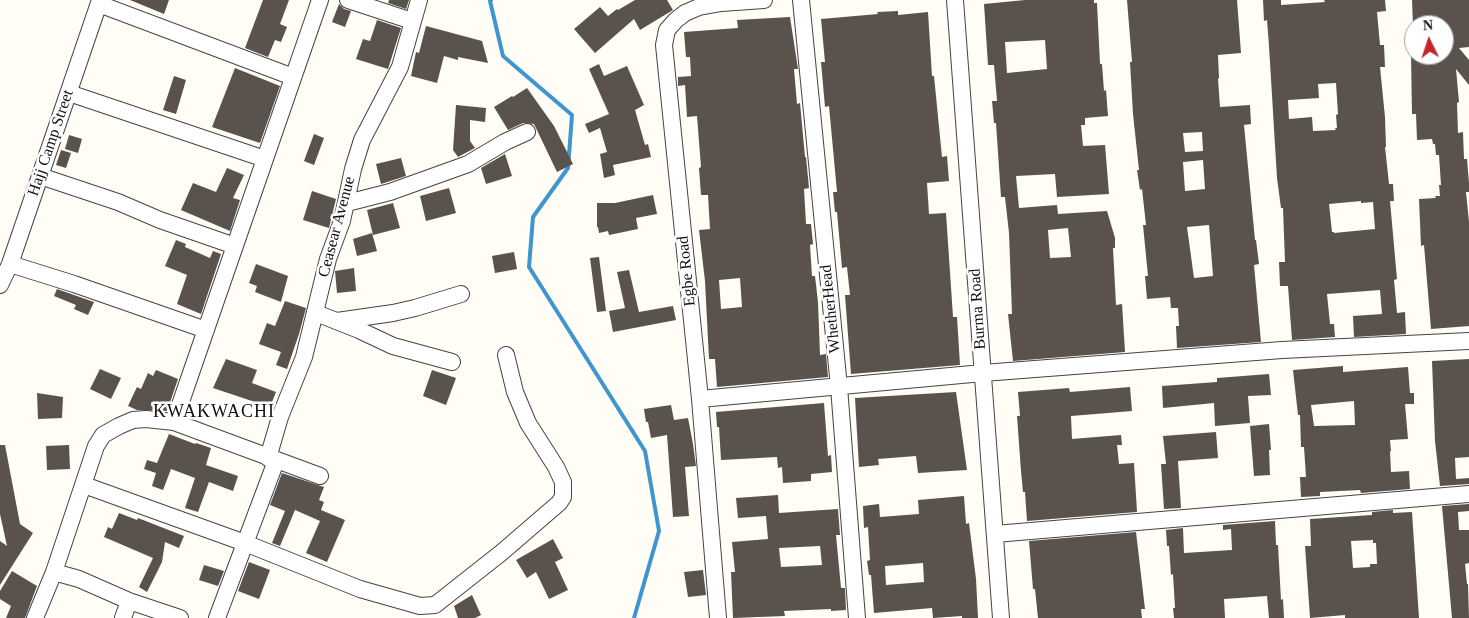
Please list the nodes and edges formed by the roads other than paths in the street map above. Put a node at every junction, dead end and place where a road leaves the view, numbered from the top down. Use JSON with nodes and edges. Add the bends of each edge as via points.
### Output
{"nodes":[{"id":1,"x":320,"y":0,"type":"edge"},
{"id":2,"x":348,"y":0,"type":"edge"},
{"id":3,"x":418,"y":0,"type":"edge"},
{"id":4,"x":764,"y":0,"type":"edge"},
{"id":5,"x":801,"y":0,"type":"edge"},
{"id":6,"x":954,"y":0,"type":"edge"},
{"id":7,"x":100,"y":2,"type":"edge"},
{"id":8,"x":412,"y":21,"type":"junction"},
{"id":9,"x":293,"y":78,"type":"junction"},
{"id":10,"x":69,"y":92,"type":"junction"},
{"id":11,"x":526,"y":132,"type":"dead end"},
{"id":12,"x":265,"y":159,"type":"junction"},
{"id":13,"x":40,"y":176,"type":"junction"},
{"id":14,"x":347,"y":203,"type":"junction"},
{"id":15,"x":235,"y":246,"type":"junction"},
{"id":16,"x":10,"y":264,"type":"junction"},
{"id":17,"x":0,"y":285,"type":"edge"},
{"id":18,"x":461,"y":294,"type":"dead end"},
{"id":19,"x":316,"y":313,"type":"junction"},
{"id":20,"x":335,"y":321,"type":"junction"},
{"id":21,"x":206,"y":330,"type":"junction"},
{"id":22,"x":1469,"y":341,"type":"edge"},
{"id":23,"x":506,"y":355,"type":"dead end"},
{"id":24,"x":452,"y":362,"type":"dead end"},
{"id":25,"x":983,"y":373,"type":"junction"},
{"id":26,"x":839,"y":387,"type":"junction"},
{"id":27,"x":700,"y":398,"type":"junction"},
{"id":28,"x":174,"y":422,"type":"junction"},
{"id":29,"x":272,"y":459,"type":"junction"},
{"id":30,"x":320,"y":476,"type":"dead end"},
{"id":31,"x":84,"y":485,"type":"junction"},
{"id":32,"x":1469,"y":494,"type":"edge"},
{"id":33,"x":995,"y":534,"type":"junction"},
{"id":34,"x":245,"y":543,"type":"junction"},
{"id":35,"x":54,"y":572,"type":"junction"},
{"id":36,"x":129,"y":601,"type":"junction"},
{"id":37,"x":35,"y":618,"type":"edge"},
{"id":38,"x":123,"y":618,"type":"edge"},
{"id":39,"x":180,"y":618,"type":"edge"},
{"id":40,"x":217,"y":618,"type":"edge"},
{"id":41,"x":718,"y":618,"type":"edge"},
{"id":42,"x":857,"y":618,"type":"edge"},
{"id":43,"x":1001,"y":618,"type":"edge"}],
"edges":[{"from":1,"to":9,"type":"street"},
{"from":2,"to":8,"type":"street"},
{"from":3,"to":8,"type":"street","name":"Ceasear Avenue"},
{"from":4,"to":27,"type":"street","name":"Egbe Road","via":[[721,3],[685,13],[667,30],[664,45]]},
{"from":5,"to":26,"type":"street","name":"WhetherHead"},
{"from":6,"to":25,"type":"street","name":"Burma Road"},
{"from":7,"to":9,"type":"street"},
{"from":7,"to":10,"type":"street","name":"Hajj Camp Street"},
{"from":8,"to":14,"type":"street","name":"Ceasear Avenue","via":[[400,67],[362,140],[352,169]]},
{"from":9,"to":12,"type":"street"},
{"from":10,"to":12,"type":"street"},
{"from":10,"to":13,"type":"street","name":"Hajj Camp Street"},
{"from":11,"to":14,"type":"street","via":[[468,164],[390,192]]},
{"from":12,"to":15,"type":"street"},
{"from":13,"to":15,"type":"street"},
{"from":13,"to":16,"type":"street","name":"Hajj Camp Street"},
{"from":14,"to":19,"type":"street","name":"Ceasear Avenue","via":[[328,259]]},
{"from":15,"to":21,"type":"street"},
{"from":16,"to":17,"type":"street","name":"Hajj Camp Street"},
{"from":16,"to":21,"type":"street"},
{"from":18,"to":20,"type":"street","via":[[416,308]]},
{"from":19,"to":20,"type":"street"},
{"from":19,"to":29,"type":"street","name":"Ceasear Avenue","via":[[304,357],[280,417]]},
{"from":20,"to":24,"type":"street","via":[[393,346]]},
{"from":21,"to":28,"type":"street"},
{"from":22,"to":25,"type":"street","via":[[1282,350]]},
{"from":23,"to":34,"type":"street","via":[[515,392],[528,423],[563,482],[563,497],[501,554],[436,605],[420,606],[360,589]]},
{"from":25,"to":26,"type":"street"},
{"from":25,"to":33,"type":"street","name":"Burma Road"},
{"from":26,"to":27,"type":"street"},
{"from":26,"to":42,"type":"street","name":"WhetherHead"},
{"from":27,"to":41,"type":"street","name":"Egbe Road"},
{"from":28,"to":29,"type":"street"},
{"from":28,"to":31,"type":"street","via":[[133,420],[103,435],[96,446]]},
{"from":29,"to":30,"type":"street"},
{"from":29,"to":34,"type":"street","name":"Ceasear Avenue"},
{"from":31,"to":34,"type":"street"},
{"from":31,"to":35,"type":"street"},
{"from":32,"to":33,"type":"street"},
{"from":33,"to":43,"type":"street","name":"Burma Road"},
{"from":34,"to":40,"type":"street","name":"Ceasear Avenue"},
{"from":35,"to":36,"type":"street"},
{"from":35,"to":37,"type":"street"},
{"from":36,"to":38,"type":"street"},
{"from":36,"to":39,"type":"street"}]}
